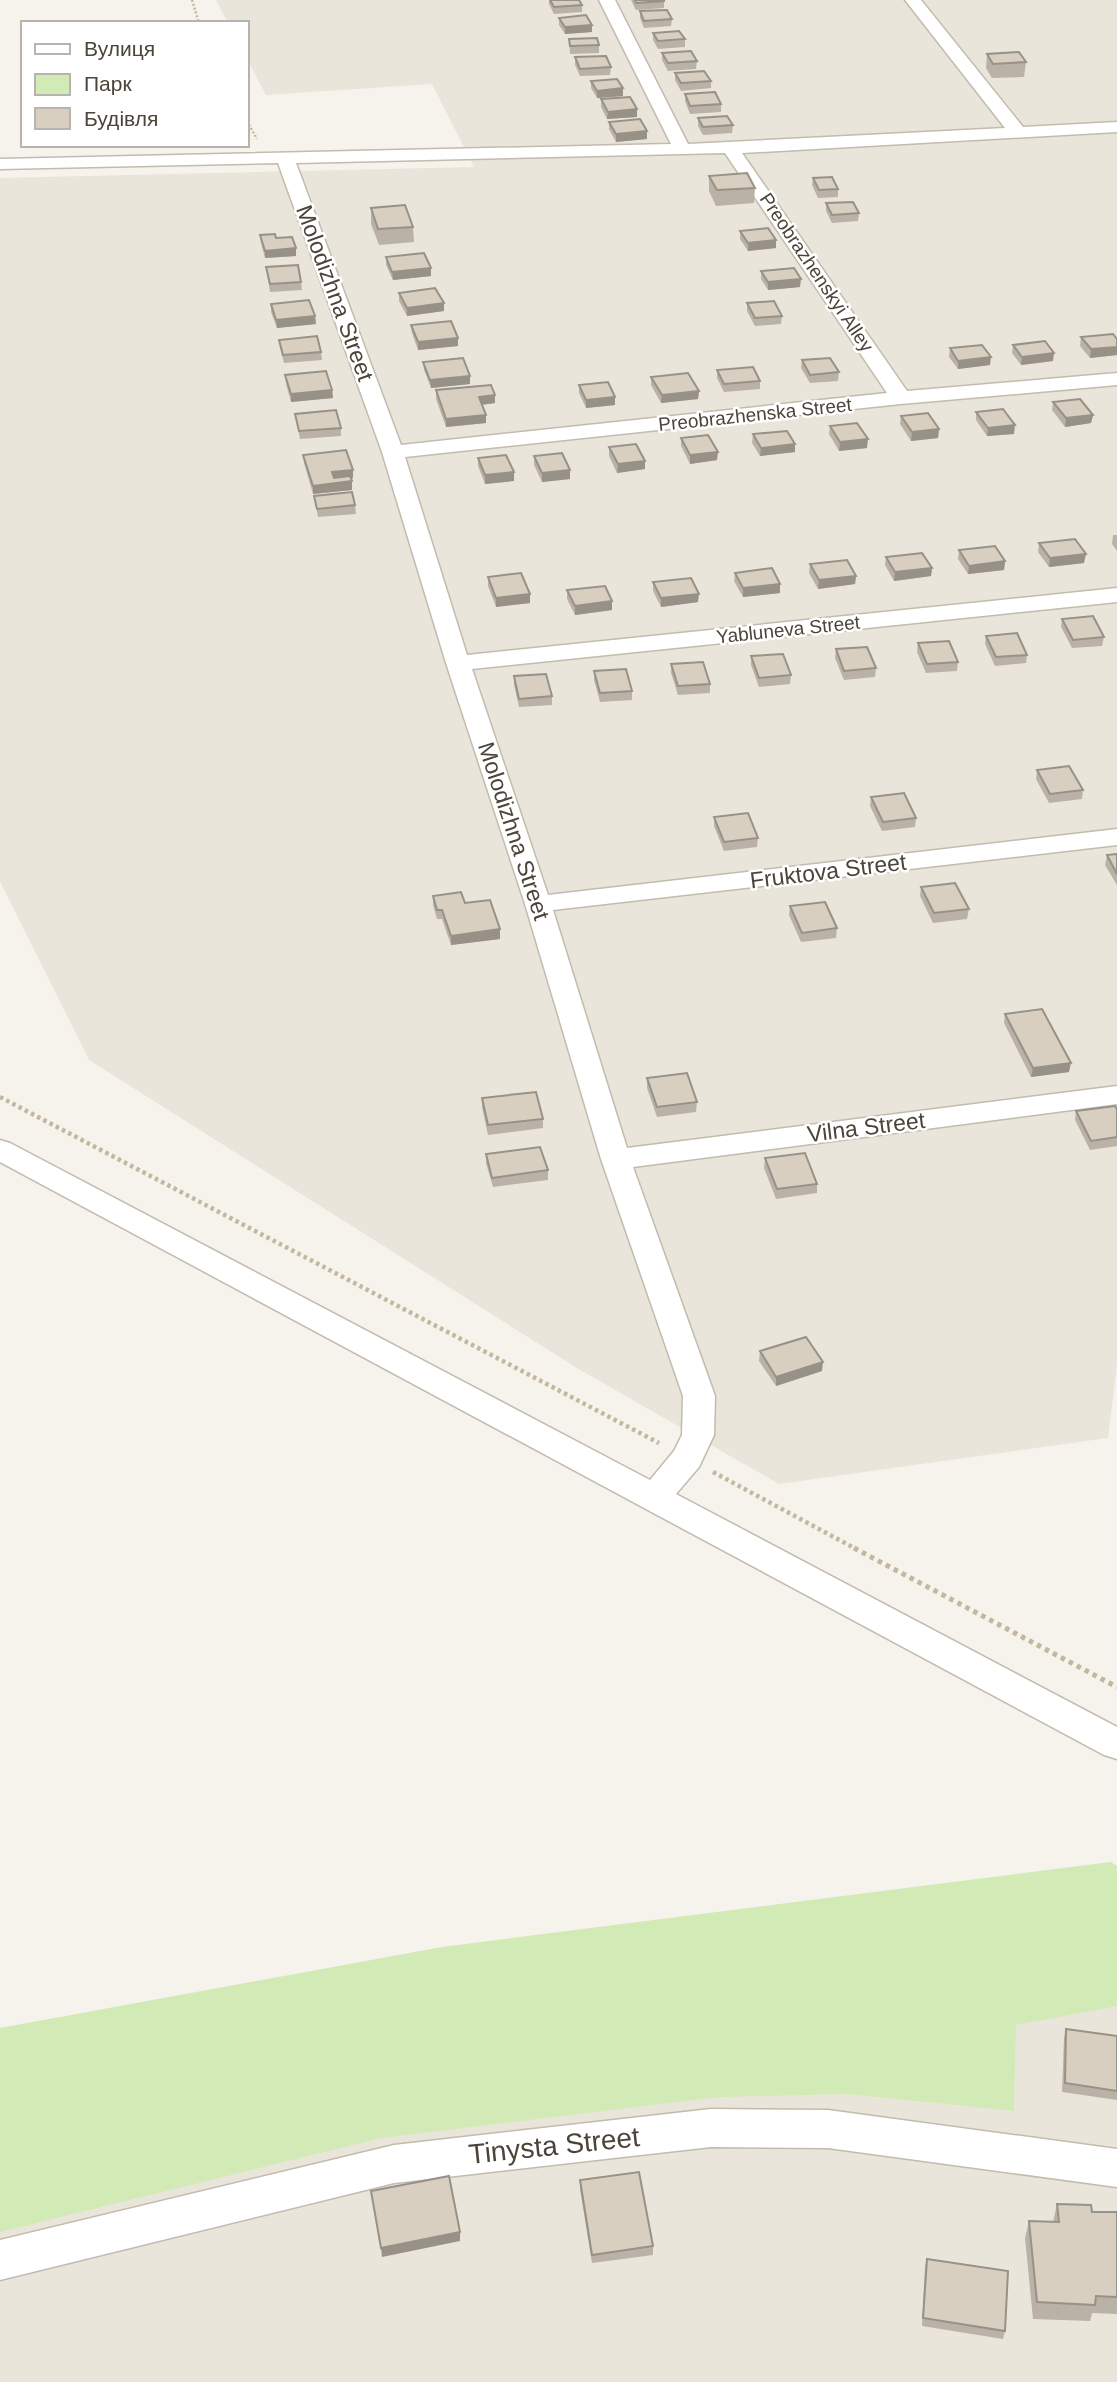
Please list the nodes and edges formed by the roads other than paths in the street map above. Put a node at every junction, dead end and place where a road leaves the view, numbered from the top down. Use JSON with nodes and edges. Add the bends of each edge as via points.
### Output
{"nodes":[{"id":1,"x":607,"y":0,"type":"edge"},
{"id":2,"x":913,"y":0,"type":"edge"},
{"id":3,"x":1117,"y":127,"type":"edge"},
{"id":4,"x":1018,"y":132,"type":"junction"},
{"id":5,"x":681,"y":148,"type":"junction"},
{"id":6,"x":730,"y":148,"type":"junction"},
{"id":7,"x":285,"y":158,"type":"junction"},
{"id":8,"x":0,"y":164,"type":"edge"},
{"id":9,"x":1117,"y":379,"type":"edge"},
{"id":10,"x":901,"y":398,"type":"junction"},
{"id":11,"x":393,"y":452,"type":"junction"},
{"id":12,"x":1117,"y":595,"type":"edge"},
{"id":13,"x":458,"y":663,"type":"junction"},
{"id":14,"x":1117,"y":837,"type":"edge"},
{"id":15,"x":538,"y":904,"type":"junction"},
{"id":16,"x":1117,"y":1096,"type":"edge"},
{"id":17,"x":0,"y":1150,"type":"edge"},
{"id":18,"x":616,"y":1160,"type":"junction"},
{"id":19,"x":654,"y":1498,"type":"junction"},
{"id":20,"x":1117,"y":1744,"type":"edge"},
{"id":21,"x":1117,"y":2168,"type":"edge"},
{"id":22,"x":0,"y":2260,"type":"edge"}],
"edges":[{"from":1,"to":5,"type":"street"},
{"from":2,"to":4,"type":"street"},
{"from":3,"to":4,"type":"street"},
{"from":4,"to":6,"type":"street"},
{"from":5,"to":6,"type":"street"},
{"from":5,"to":7,"type":"street"},
{"from":6,"to":10,"type":"street","name":"Preobrazhenskyi Alley"},
{"from":7,"to":8,"type":"street"},
{"from":7,"to":11,"type":"street","name":"Molodizhna Street"},
{"from":9,"to":10,"type":"street","name":"Preobrazhenska Street"},
{"from":10,"to":11,"type":"street","name":"Preobrazhenska Street"},
{"from":11,"to":13,"type":"street","name":"Molodizhna Street"},
{"from":12,"to":13,"type":"street","name":"Yabluneva Street"},
{"from":13,"to":15,"type":"street","name":"Molodizhna Street"},
{"from":14,"to":15,"type":"street","name":"Fruktova Street"},
{"from":15,"to":18,"type":"street","name":"Molodizhna Street"},
{"from":16,"to":18,"type":"street","name":"Vilna Street"},
{"from":17,"to":19,"type":"street"},
{"from":18,"to":19,"type":"street","name":"Molodizhna Street","via":[[699,1396],[698,1435],[687,1458]]},
{"from":19,"to":20,"type":"street"},
{"from":21,"to":22,"type":"street","name":"Tinysta Street","via":[[828,2129],[711,2128],[394,2164]]}]}
